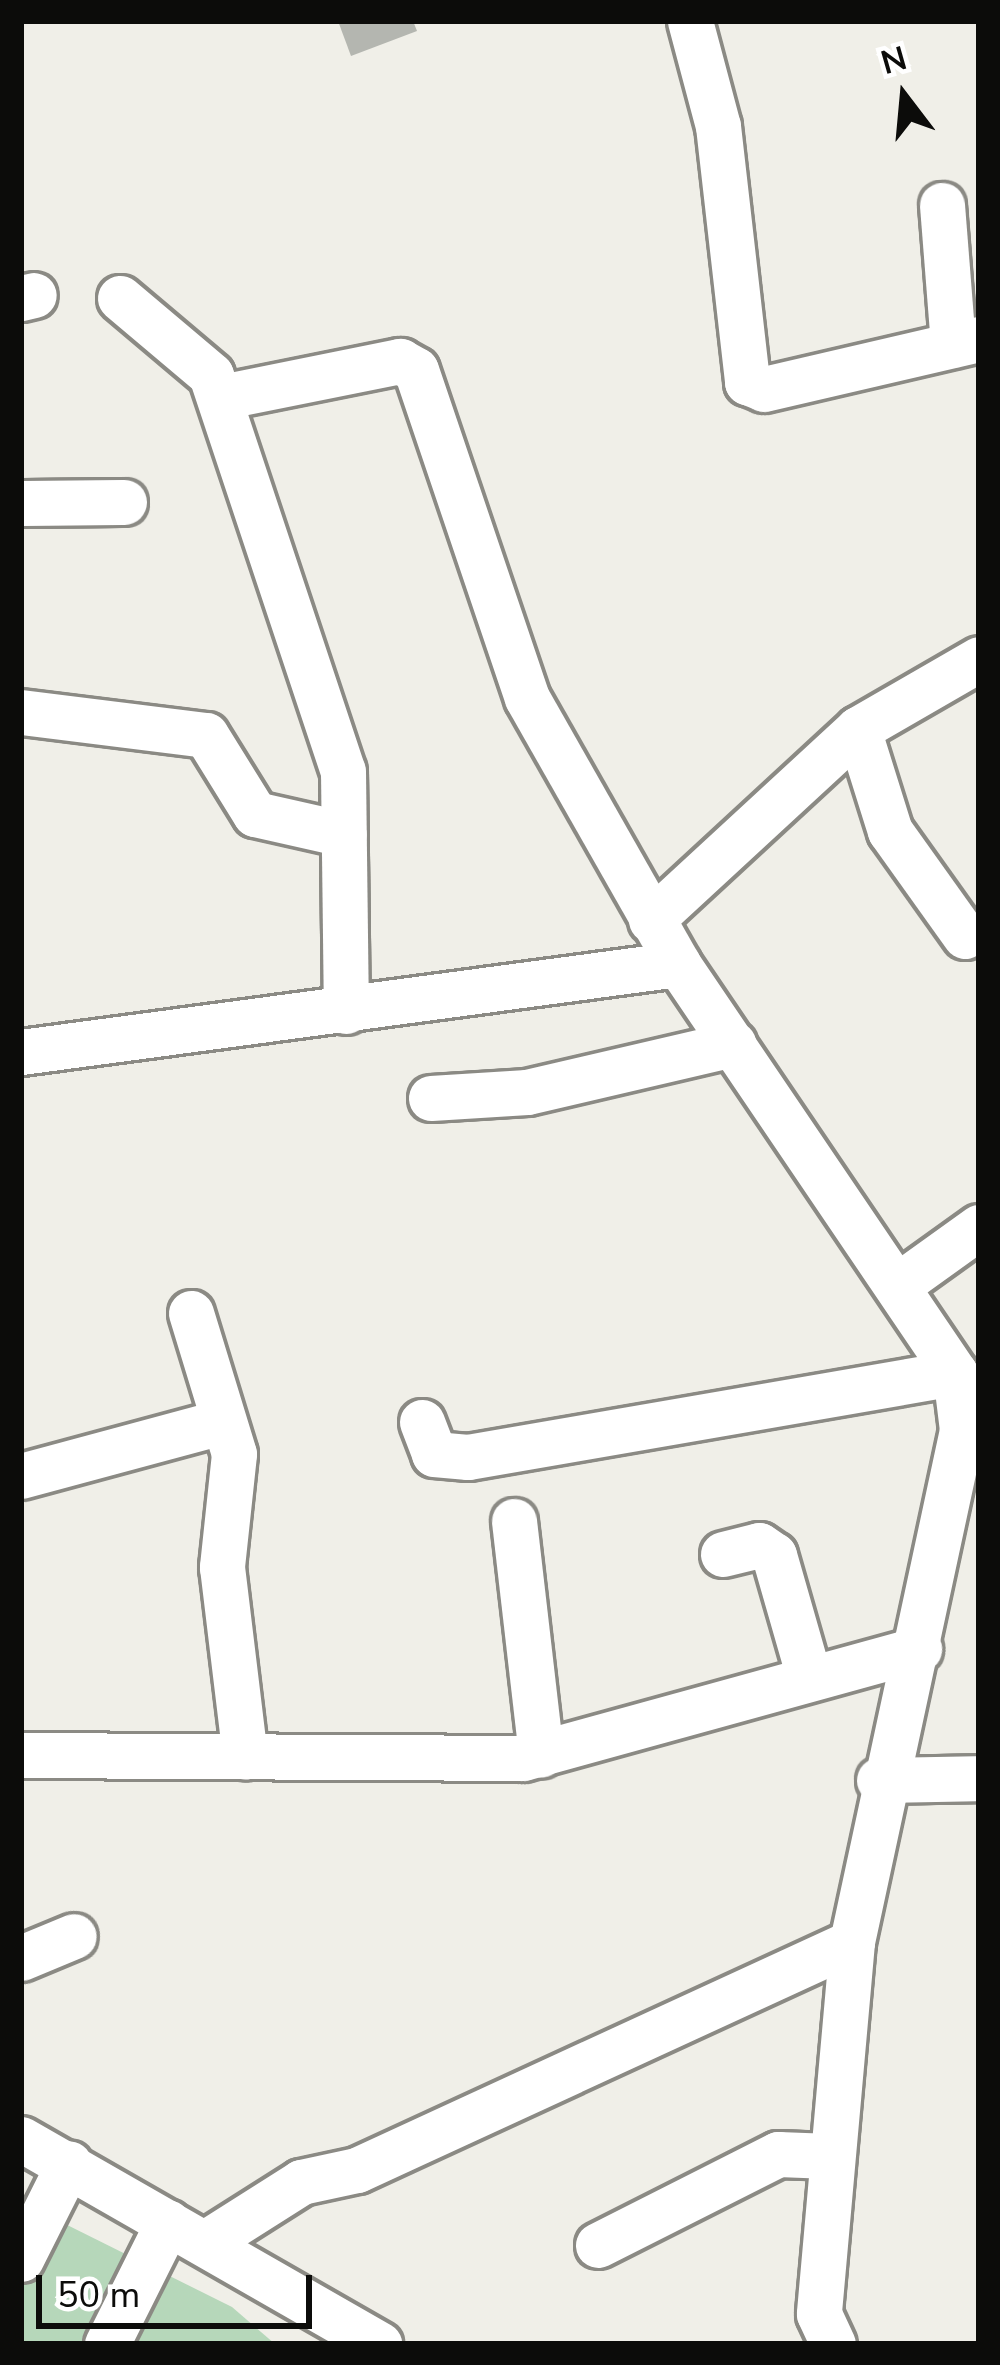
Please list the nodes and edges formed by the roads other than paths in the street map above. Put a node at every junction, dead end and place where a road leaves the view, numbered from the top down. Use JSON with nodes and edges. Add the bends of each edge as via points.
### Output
{"nodes":[{"id":1,"x":690,"y":21,"type":"edge"},
{"id":2,"x":942,"y":206,"type":"dead end"},
{"id":3,"x":120,"y":298,"type":"dead end"},
{"id":4,"x":966,"y":342,"type":"edge"},
{"id":5,"x":221,"y":397,"type":"junction"},
{"id":6,"x":124,"y":502,"type":"dead end"},
{"id":7,"x":21,"y":503,"type":"edge"},
{"id":8,"x":979,"y":659,"type":"edge"},
{"id":9,"x":21,"y":712,"type":"edge"},
{"id":10,"x":858,"y":729,"type":"junction"},
{"id":11,"x":344,"y":834,"type":"junction"},
{"id":12,"x":651,"y":920,"type":"junction"},
{"id":13,"x":965,"y":936,"type":"dead end"},
{"id":14,"x":678,"y":964,"type":"junction"},
{"id":15,"x":346,"y":1010,"type":"junction"},
{"id":16,"x":734,"y":1044,"type":"junction"},
{"id":17,"x":29,"y":1056,"type":"edge"},
{"id":18,"x":431,"y":1098,"type":"dead end"},
{"id":19,"x":979,"y":1227,"type":"edge"},
{"id":20,"x":902,"y":1282,"type":"junction"},
{"id":21,"x":191,"y":1313,"type":"dead end"},
{"id":22,"x":955,"y":1373,"type":"junction"},
{"id":23,"x":422,"y":1422,"type":"dead end"},
{"id":24,"x":217,"y":1424,"type":"junction"},
{"id":25,"x":21,"y":1476,"type":"edge"},
{"id":26,"x":514,"y":1521,"type":"dead end"},
{"id":27,"x":722,"y":1554,"type":"dead end"},
{"id":28,"x":920,"y":1649,"type":"junction"},
{"id":29,"x":809,"y":1677,"type":"junction"},
{"id":30,"x":541,"y":1754,"type":"junction"},
{"id":31,"x":21,"y":1755,"type":"edge"},
{"id":32,"x":244,"y":1757,"type":"junction"},
{"id":33,"x":979,"y":1778,"type":"edge"},
{"id":34,"x":879,"y":1780,"type":"junction"},
{"id":35,"x":74,"y":1936,"type":"dead end"},
{"id":36,"x":852,"y":1942,"type":"junction"},
{"id":37,"x":21,"y":1958,"type":"edge"},
{"id":38,"x":21,"y":2139,"type":"edge"},
{"id":39,"x":830,"y":2156,"type":"junction"},
{"id":40,"x":61,"y":2182,"type":"junction"},
{"id":41,"x":176,"y":2237,"type":"junction"},
{"id":42,"x":598,"y":2245,"type":"dead end"},
{"id":43,"x":21,"y":2259,"type":"edge"},
{"id":44,"x":107,"y":2344,"type":"edge"},
{"id":45,"x":379,"y":2344,"type":"edge"},
{"id":46,"x":833,"y":2344,"type":"edge"}],
"edges":[{"from":1,"to":4,"type":"street","via":[[718,126],[747,382],[764,389]]},
{"from":2,"to":4,"type":"street"},
{"from":3,"to":5,"type":"street","via":[[196,356]]},
{"from":5,"to":11,"type":"street","via":[[344,771]]},
{"from":5,"to":12,"type":"street","via":[[400,362],[416,370],[527,698]]},
{"from":6,"to":7,"type":"street"},
{"from":8,"to":10,"type":"street"},
{"from":9,"to":11,"type":"street","via":[[206,735],[255,814]]},
{"from":10,"to":12,"type":"street"},
{"from":10,"to":13,"type":"street","via":[[890,831]]},
{"from":11,"to":15,"type":"street"},
{"from":12,"to":14,"type":"street"},
{"from":14,"to":15,"type":"street"},
{"from":14,"to":16,"type":"street"},
{"from":15,"to":17,"type":"street"},
{"from":16,"to":18,"type":"street","via":[[527,1092]]},
{"from":16,"to":20,"type":"street"},
{"from":19,"to":20,"type":"street"},
{"from":20,"to":22,"type":"street"},
{"from":21,"to":24,"type":"street"},
{"from":22,"to":23,"type":"street","via":[[468,1456],[434,1454]]},
{"from":22,"to":28,"type":"street","via":[[962,1430]]},
{"from":24,"to":25,"type":"street"},
{"from":24,"to":32,"type":"street","via":[[234,1454],[221,1568]]},
{"from":26,"to":30,"type":"street"},
{"from":27,"to":29,"type":"street","via":[[759,1545],[774,1555]]},
{"from":28,"to":29,"type":"street"},
{"from":28,"to":34,"type":"street"},
{"from":29,"to":30,"type":"street"},
{"from":30,"to":32,"type":"street"},
{"from":31,"to":32,"type":"street"},
{"from":33,"to":34,"type":"street"},
{"from":34,"to":36,"type":"street"},
{"from":35,"to":37,"type":"street"},
{"from":36,"to":39,"type":"street"},
{"from":36,"to":41,"type":"street","via":[[357,2170],[301,2182]]},
{"from":38,"to":40,"type":"street"},
{"from":39,"to":42,"type":"street","via":[[778,2154]]},
{"from":39,"to":46,"type":"street","via":[[819,2314]]},
{"from":40,"to":41,"type":"street"},
{"from":40,"to":43,"type":"street"},
{"from":41,"to":44,"type":"street"},
{"from":41,"to":45,"type":"street"}]}
